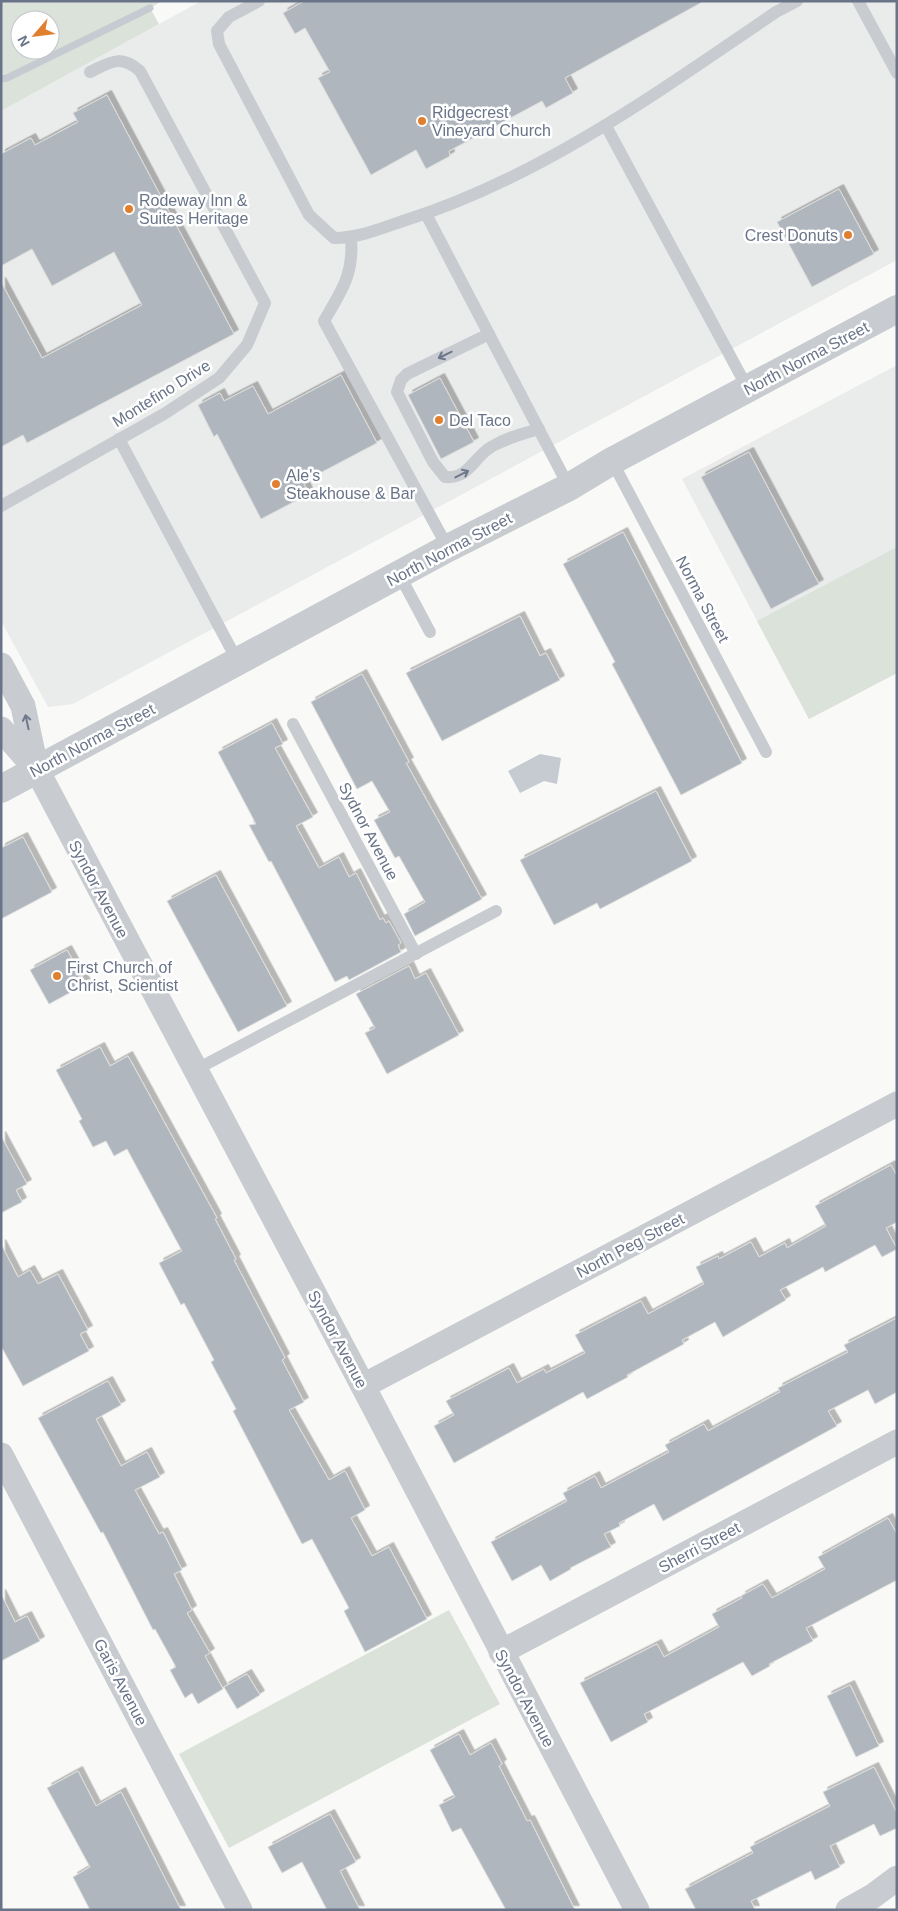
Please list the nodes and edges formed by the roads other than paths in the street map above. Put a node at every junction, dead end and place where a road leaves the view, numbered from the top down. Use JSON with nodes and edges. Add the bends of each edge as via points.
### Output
{"nodes":[{"id":1,"x":259,"y":1,"type":"edge"},
{"id":2,"x":797,"y":1,"type":"edge"},
{"id":3,"x":858,"y":1,"type":"edge"},
{"id":4,"x":90,"y":72,"type":"dead end"},
{"id":5,"x":897,"y":73,"type":"edge"},
{"id":6,"x":606,"y":126,"type":"junction"},
{"id":7,"x":426,"y":214,"type":"junction"},
{"id":8,"x":351,"y":238,"type":"junction"},
{"id":9,"x":897,"y":309,"type":"edge"},
{"id":10,"x":489,"y":334,"type":"junction"},
{"id":11,"x":748,"y":389,"type":"junction"},
{"id":12,"x":538,"y":428,"type":"junction"},
{"id":13,"x":119,"y":439,"type":"junction"},
{"id":14,"x":612,"y":461,"type":"junction"},
{"id":15,"x":569,"y":487,"type":"junction"},
{"id":16,"x":1,"y":506,"type":"edge"},
{"id":17,"x":448,"y":548,"type":"junction"},
{"id":18,"x":399,"y":574,"type":"junction"},
{"id":19,"x":430,"y":632,"type":"dead end"},
{"id":20,"x":238,"y":662,"type":"junction"},
{"id":21,"x":1,"y":665,"type":"edge"},
{"id":22,"x":293,"y":724,"type":"dead end"},
{"id":23,"x":1,"y":729,"type":"edge"},
{"id":24,"x":766,"y":752,"type":"dead end"},
{"id":25,"x":37,"y":770,"type":"junction"},
{"id":26,"x":1,"y":789,"type":"edge"},
{"id":27,"x":496,"y":911,"type":"dead end"},
{"id":28,"x":416,"y":954,"type":"junction"},
{"id":29,"x":195,"y":1070,"type":"junction"},
{"id":30,"x":897,"y":1104,"type":"edge"},
{"id":31,"x":363,"y":1386,"type":"junction"},
{"id":32,"x":897,"y":1442,"type":"edge"},
{"id":33,"x":1,"y":1455,"type":"edge"},
{"id":34,"x":501,"y":1652,"type":"junction"},
{"id":35,"x":897,"y":1878,"type":"edge"},
{"id":36,"x":240,"y":1910,"type":"edge"},
{"id":37,"x":637,"y":1910,"type":"edge"},
{"id":38,"x":848,"y":1910,"type":"edge"}],
"edges":[{"from":1,"to":8,"type":"lane","via":[[228,17],[217,31],[219,44],[309,215],[334,238]]},
{"from":2,"to":6,"type":"lane"},
{"from":3,"to":5,"type":"lane"},
{"from":4,"to":13,"type":"lane","name":"Montefino Drive","via":[[115,60],[129,62],[140,71],[265,303],[247,346],[219,378]]},
{"from":6,"to":7,"type":"lane","via":[[541,162]]},
{"from":6,"to":11,"type":"lane"},
{"from":7,"to":8,"type":"lane"},
{"from":7,"to":10,"type":"lane"},
{"from":8,"to":17,"type":"lane","via":[[352,259],[344,286],[324,320]]},
{"from":9,"to":11,"type":"street","name":"North Norma Street"},
{"from":10,"to":12,"type":"lane"},
{"from":10,"to":12,"type":"lane","one_way":true,"via":[[414,370],[401,380],[397,392],[433,462],[445,477],[455,478],[470,470],[490,448]]},
{"from":11,"to":14,"type":"street","name":"North Norma Street"},
{"from":12,"to":15,"type":"lane"},
{"from":13,"to":16,"type":"lane","name":"Montefino Drive"},
{"from":13,"to":20,"type":"lane"},
{"from":14,"to":15,"type":"street","name":"North Norma Street"},
{"from":14,"to":24,"type":"lane","name":"Norma Street"},
{"from":15,"to":17,"type":"street","name":"North Norma Street"},
{"from":17,"to":18,"type":"street","name":"North Norma Street"},
{"from":18,"to":19,"type":"lane"},
{"from":18,"to":20,"type":"street","name":"North Norma Street"},
{"from":20,"to":25,"type":"street","name":"North Norma Street"},
{"from":25,"to":21,"type":"street","one_way":true,"via":[[23,706]]},
{"from":22,"to":28,"type":"lane","name":"Sydnor Avenue"},
{"from":23,"to":25,"type":"street"},
{"from":25,"to":26,"type":"street","name":"North Norma Street"},
{"from":25,"to":29,"type":"street","name":"Syndor Avenue"},
{"from":27,"to":28,"type":"lane"},
{"from":28,"to":29,"type":"lane"},
{"from":29,"to":31,"type":"street","name":"Syndor Avenue"},
{"from":30,"to":31,"type":"street","name":"North Peg Street"},
{"from":31,"to":34,"type":"street","name":"Syndor Avenue"},
{"from":32,"to":34,"type":"street","name":"Sherri Street"},
{"from":33,"to":36,"type":"street","name":"Garis Avenue"},
{"from":34,"to":37,"type":"street","name":"Syndor Avenue"},
{"from":35,"to":38,"type":"street"}]}
